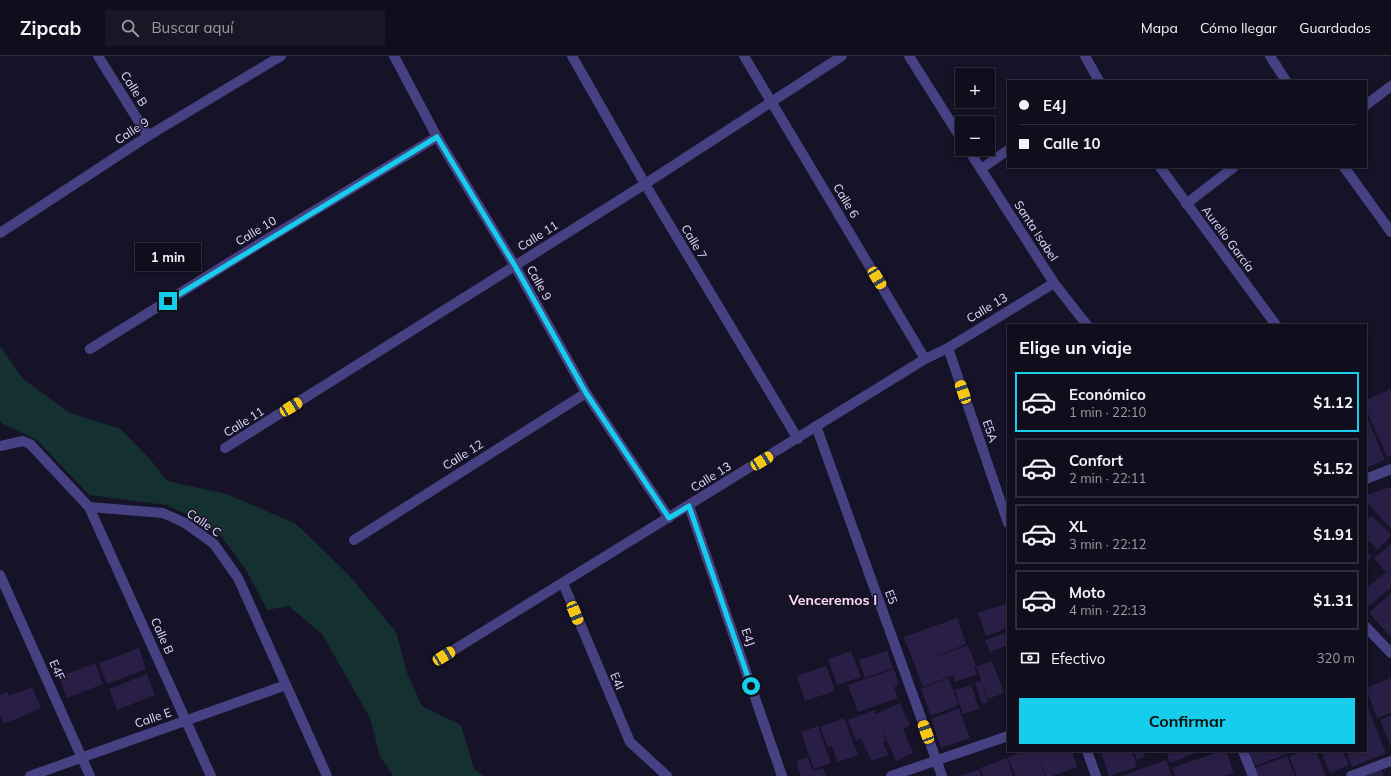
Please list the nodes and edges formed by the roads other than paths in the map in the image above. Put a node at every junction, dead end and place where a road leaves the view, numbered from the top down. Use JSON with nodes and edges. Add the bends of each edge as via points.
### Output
{"nodes":[{"id":1,"x":98,"y":56,"type":"edge"},
{"id":2,"x":281,"y":56,"type":"edge"},
{"id":3,"x":394,"y":56,"type":"edge"},
{"id":4,"x":572,"y":56,"type":"edge"},
{"id":5,"x":744,"y":56,"type":"edge"},
{"id":6,"x":842,"y":56,"type":"edge"},
{"id":7,"x":909,"y":56,"type":"edge"},
{"id":8,"x":1085,"y":56,"type":"edge"},
{"id":9,"x":1270,"y":56,"type":"edge"},
{"id":10,"x":1098,"y":80,"type":"edge"},
{"id":11,"x":1285,"y":80,"type":"edge"},
{"id":12,"x":1391,"y":86,"type":"edge"},
{"id":13,"x":773,"y":103,"type":"junction"},
{"id":14,"x":1367,"y":103,"type":"edge"},
{"id":15,"x":955,"y":129,"type":"edge"},
{"id":16,"x":148,"y":136,"type":"junction"},
{"id":17,"x":437,"y":137,"type":"junction"},
{"id":18,"x":1007,"y":151,"type":"edge"},
{"id":19,"x":973,"y":156,"type":"edge"},
{"id":20,"x":1161,"y":168,"type":"edge"},
{"id":21,"x":1233,"y":168,"type":"edge"},
{"id":22,"x":1345,"y":168,"type":"edge"},
{"id":23,"x":981,"y":169,"type":"junction"},
{"id":24,"x":645,"y":184,"type":"junction"},
{"id":25,"x":1186,"y":204,"type":"junction"},
{"id":26,"x":1391,"y":232,"type":"edge"},
{"id":27,"x":0,"y":233,"type":"edge"},
{"id":28,"x":515,"y":266,"type":"junction"},
{"id":29,"x":1054,"y":283,"type":"junction"},
{"id":30,"x":1085,"y":324,"type":"edge"},
{"id":31,"x":1275,"y":324,"type":"edge"},
{"id":32,"x":948,"y":348,"type":"junction"},
{"id":33,"x":90,"y":349,"type":"dead end"},
{"id":34,"x":925,"y":359,"type":"junction"},
{"id":35,"x":586,"y":393,"type":"junction"},
{"id":36,"x":816,"y":426,"type":"junction"},
{"id":37,"x":798,"y":439,"type":"junction"},
{"id":38,"x":0,"y":446,"type":"edge"},
{"id":39,"x":226,"y":448,"type":"dead end"},
{"id":40,"x":1391,"y":469,"type":"edge"},
{"id":41,"x":1367,"y":479,"type":"edge"},
{"id":42,"x":689,"y":506,"type":"junction"},
{"id":43,"x":89,"y":507,"type":"junction"},
{"id":44,"x":669,"y":518,"type":"junction"},
{"id":45,"x":1007,"y":520,"type":"edge"},
{"id":46,"x":354,"y":540,"type":"dead end"},
{"id":47,"x":0,"y":575,"type":"edge"},
{"id":48,"x":563,"y":583,"type":"junction"},
{"id":49,"x":1367,"y":628,"type":"edge"},
{"id":50,"x":1391,"y":653,"type":"edge"},
{"id":51,"x":444,"y":656,"type":"dead end"},
{"id":52,"x":286,"y":685,"type":"junction"},
{"id":53,"x":186,"y":721,"type":"junction"},
{"id":54,"x":1007,"y":736,"type":"edge"},
{"id":55,"x":1087,"y":752,"type":"edge"},
{"id":56,"x":1243,"y":752,"type":"edge"},
{"id":57,"x":82,"y":757,"type":"junction"},
{"id":58,"x":936,"y":761,"type":"junction"},
{"id":59,"x":1391,"y":761,"type":"edge"},
{"id":60,"x":30,"y":776,"type":"edge"},
{"id":61,"x":90,"y":776,"type":"edge"},
{"id":62,"x":211,"y":776,"type":"edge"},
{"id":63,"x":327,"y":776,"type":"edge"},
{"id":64,"x":667,"y":776,"type":"edge"},
{"id":65,"x":782,"y":776,"type":"edge"},
{"id":66,"x":891,"y":776,"type":"edge"},
{"id":67,"x":942,"y":776,"type":"edge"},
{"id":68,"x":1096,"y":776,"type":"edge"},
{"id":69,"x":1252,"y":776,"type":"edge"},
{"id":70,"x":1351,"y":776,"type":"edge"}],
"edges":[{"from":1,"to":16,"type":"street","name":"Calle B"},
{"from":2,"to":16,"type":"street","name":"Calle 9"},
{"from":3,"to":17,"type":"street","name":"Calle 9"},
{"from":4,"to":24,"type":"street","name":"Calle 7"},
{"from":5,"to":13,"type":"street","name":"Calle 6"},
{"from":6,"to":13,"type":"street","name":"Calle 11"},
{"from":7,"to":15,"type":"street"},
{"from":8,"to":10,"type":"street"},
{"from":9,"to":11,"type":"street"},
{"from":12,"to":14,"type":"street"},
{"from":13,"to":24,"type":"street","name":"Calle 11"},
{"from":13,"to":34,"type":"street","name":"Calle 6"},
{"from":16,"to":27,"type":"street","name":"Calle 9"},
{"from":17,"to":28,"type":"street","name":"Calle 9"},
{"from":17,"to":33,"type":"street","name":"Calle 10"},
{"from":18,"to":23,"type":"street"},
{"from":19,"to":23,"type":"street","name":"Santa Isabel"},
{"from":20,"to":25,"type":"street","name":"Aurelio García"},
{"from":21,"to":25,"type":"street"},
{"from":22,"to":26,"type":"street"},
{"from":23,"to":29,"type":"street","name":"Santa Isabel"},
{"from":24,"to":28,"type":"street","name":"Calle 11"},
{"from":24,"to":37,"type":"street","name":"Calle 7"},
{"from":25,"to":31,"type":"street","name":"Aurelio García"},
{"from":28,"to":35,"type":"street","name":"Calle 9"},
{"from":28,"to":39,"type":"street","name":"Calle 11"},
{"from":29,"to":30,"type":"street","name":"Santa Isabel"},
{"from":29,"to":32,"type":"street","name":"Calle 13"},
{"from":32,"to":34,"type":"street","name":"Calle 13"},
{"from":32,"to":45,"type":"street","name":"E5A"},
{"from":34,"to":36,"type":"street","name":"Calle 13"},
{"from":35,"to":44,"type":"street","name":"Calle 9"},
{"from":35,"to":46,"type":"street","name":"Calle 12"},
{"from":36,"to":37,"type":"street","name":"Calle 13"},
{"from":36,"to":58,"type":"street","name":"E5"},
{"from":37,"to":42,"type":"street","name":"Calle 13"},
{"from":38,"to":43,"type":"street","via":[[23,441],[30,444]]},
{"from":40,"to":41,"type":"street"},
{"from":42,"to":44,"type":"street","name":"Calle 13"},
{"from":42,"to":65,"type":"street","name":"E4J"},
{"from":43,"to":52,"type":"street","name":"Calle C","via":[[163,513],[185,523],[214,544],[238,578]]},
{"from":43,"to":53,"type":"street","name":"Calle B"},
{"from":44,"to":48,"type":"street","name":"Calle 13"},
{"from":47,"to":57,"type":"street","name":"E4F"},
{"from":48,"to":51,"type":"street","name":"Calle 13"},
{"from":48,"to":64,"type":"street","name":"E4I","via":[[630,742]]},
{"from":49,"to":50,"type":"street"},
{"from":52,"to":53,"type":"street","name":"Calle E"},
{"from":52,"to":63,"type":"street","name":"Calle C"},
{"from":53,"to":57,"type":"street","name":"Calle E"},
{"from":53,"to":62,"type":"street","name":"Calle B"},
{"from":54,"to":58,"type":"street"},
{"from":55,"to":68,"type":"street"},
{"from":56,"to":69,"type":"street"},
{"from":57,"to":60,"type":"street","name":"Calle E"},
{"from":57,"to":61,"type":"street","name":"E4F"},
{"from":58,"to":66,"type":"street"},
{"from":58,"to":67,"type":"street","name":"E5"},
{"from":59,"to":70,"type":"street"}]}
